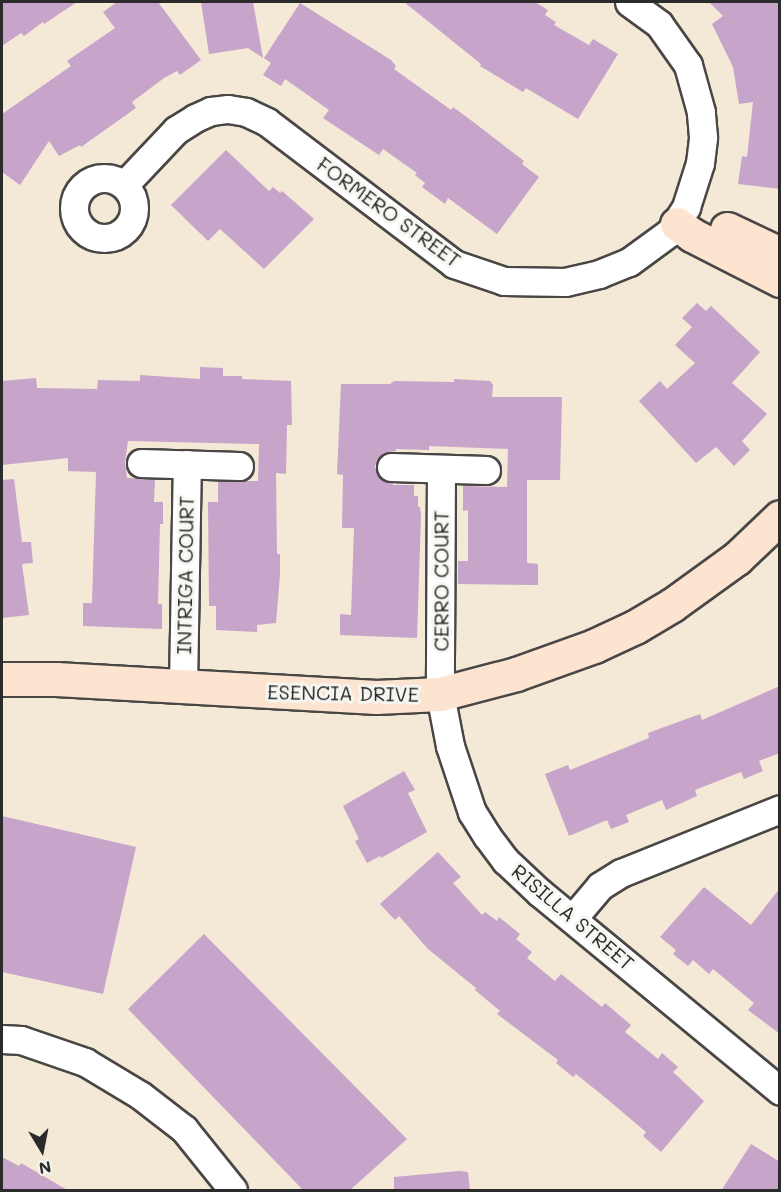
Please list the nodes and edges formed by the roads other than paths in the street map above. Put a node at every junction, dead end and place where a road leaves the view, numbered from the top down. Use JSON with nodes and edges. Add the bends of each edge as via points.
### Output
{"nodes":[{"id":1,"x":629,"y":2,"type":"edge"},
{"id":2,"x":124,"y":185,"type":"dead end"},
{"id":3,"x":682,"y":216,"type":"junction"},
{"id":4,"x":780,"y":254,"type":"edge"},
{"id":5,"x":780,"y":280,"type":"edge"},
{"id":6,"x":141,"y":463,"type":"dead end"},
{"id":7,"x":187,"y":464,"type":"junction"},
{"id":8,"x":239,"y":466,"type":"dead end"},
{"id":9,"x":391,"y":467,"type":"dead end"},
{"id":10,"x":441,"y":468,"type":"junction"},
{"id":11,"x":486,"y":470,"type":"dead end"},
{"id":12,"x":780,"y":517,"type":"edge"},
{"id":13,"x":2,"y":679,"type":"edge"},
{"id":14,"x":183,"y":687,"type":"junction"},
{"id":15,"x":440,"y":694,"type":"junction"},
{"id":16,"x":780,"y":808,"type":"edge"},
{"id":17,"x":573,"y":918,"type":"junction"},
{"id":18,"x":2,"y":1039,"type":"edge"},
{"id":19,"x":780,"y":1090,"type":"edge"},
{"id":20,"x":233,"y":1191,"type":"edge"}],
"edges":[{"from":1,"to":3,"type":"street","via":[[659,24],[674,42],[688,65],[695,89],[703,137],[696,182]]},
{"from":2,"to":3,"type":"street","name":"FORMERO STREET","via":[[176,130],[211,111],[228,109],[267,122],[454,264],[504,281],[565,282],[599,274],[629,262],[670,232]]},
{"from":3,"to":4,"type":"street"},
{"from":3,"to":5,"type":"street","via":[[692,235]]},
{"from":6,"to":7,"type":"street"},
{"from":7,"to":8,"type":"street"},
{"from":7,"to":14,"type":"street","name":"INTRIGA COURT"},
{"from":9,"to":10,"type":"street"},
{"from":10,"to":11,"type":"street"},
{"from":10,"to":15,"type":"street","name":"CERRO COURT"},
{"from":12,"to":15,"type":"street","name":"ESENCIA DRIVE","via":[[737,558],[635,627],[516,674]]},
{"from":13,"to":14,"type":"street","name":"ESENCIA DRIVE"},
{"from":14,"to":15,"type":"street","name":"ESENCIA DRIVE","via":[[364,696]]},
{"from":15,"to":17,"type":"street","name":"RISILLA STREET","via":[[461,784],[486,836],[506,861]]},
{"from":16,"to":17,"type":"street","via":[[621,873],[600,886]]},
{"from":17,"to":19,"type":"street","name":"RISILLA STREET"},
{"from":18,"to":20,"type":"street","via":[[21,1040],[85,1062],[140,1095],[184,1129]]}]}
